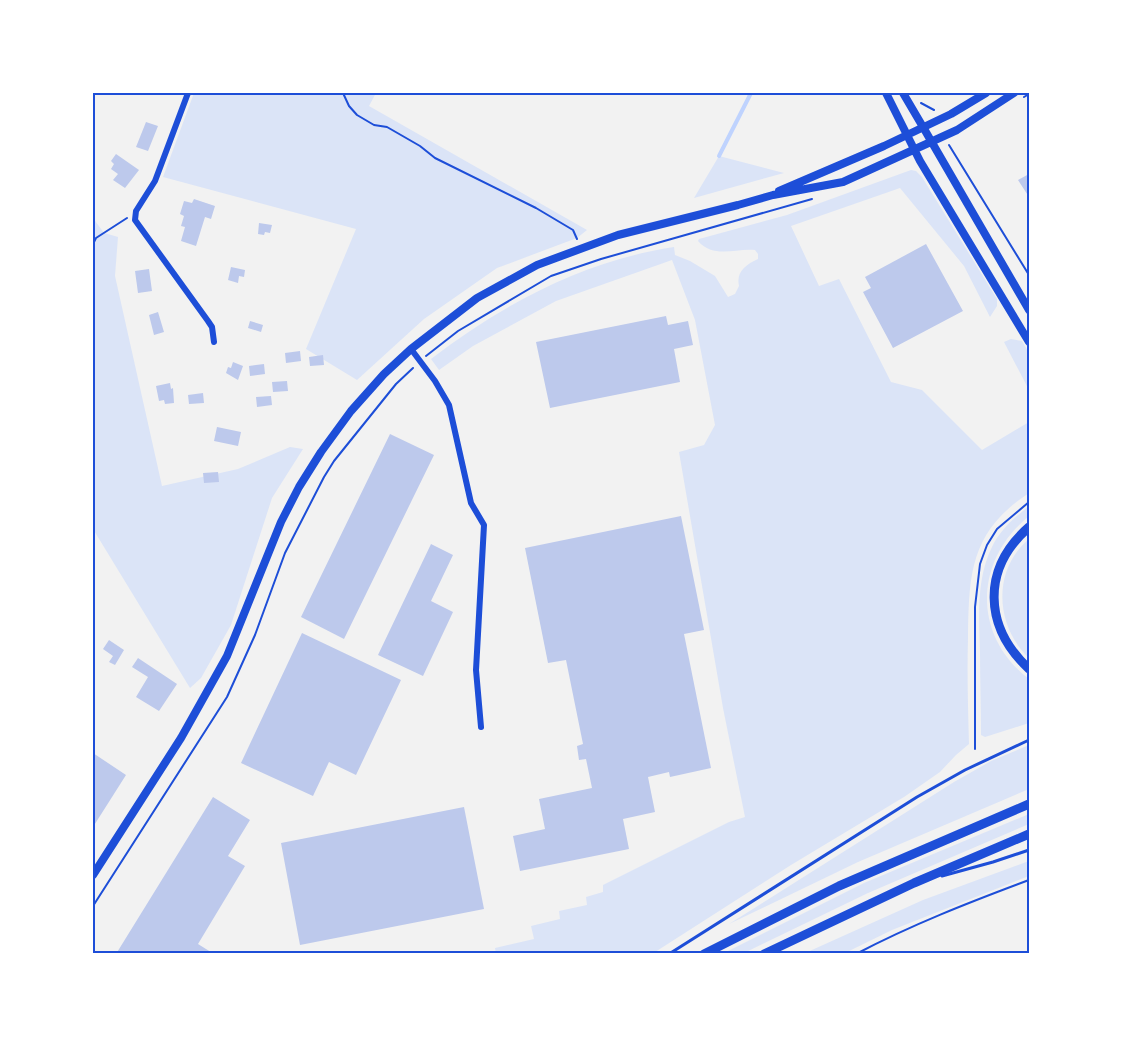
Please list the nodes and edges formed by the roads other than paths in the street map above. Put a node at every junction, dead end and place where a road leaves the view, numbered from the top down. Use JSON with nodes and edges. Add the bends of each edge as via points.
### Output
{"nodes":[{"id":1,"x":188,"y":93,"type":"edge"},
{"id":2,"x":886,"y":93,"type":"edge"},
{"id":3,"x":903,"y":93,"type":"edge"},
{"id":4,"x":986,"y":93,"type":"edge"},
{"id":5,"x":1017,"y":96,"type":"edge"},
{"id":6,"x":923,"y":127,"type":"junction"},
{"id":7,"x":907,"y":135,"type":"junction"},
{"id":8,"x":931,"y":143,"type":"junction"},
{"id":9,"x":915,"y":150,"type":"junction"},
{"id":10,"x":773,"y":195,"type":"junction"},
{"id":11,"x":1029,"y":310,"type":"edge"},
{"id":12,"x":214,"y":342,"type":"dead end"},
{"id":13,"x":1029,"y":342,"type":"edge"},
{"id":14,"x":411,"y":349,"type":"junction"},
{"id":15,"x":1029,"y":527,"type":"edge"},
{"id":16,"x":1029,"y":669,"type":"edge"},
{"id":17,"x":481,"y":727,"type":"dead end"},
{"id":18,"x":1029,"y":740,"type":"edge"},
{"id":19,"x":1029,"y":804,"type":"edge"},
{"id":20,"x":1029,"y":834,"type":"edge"},
{"id":21,"x":1029,"y":850,"type":"edge"},
{"id":22,"x":93,"y":875,"type":"edge"},
{"id":23,"x":914,"y":883,"type":"junction"},
{"id":24,"x":669,"y":954,"type":"edge"},
{"id":25,"x":704,"y":954,"type":"edge"},
{"id":26,"x":764,"y":954,"type":"edge"}],
"edges":[{"from":1,"to":12,"type":"street","via":[[135,220],[213,327]]},
{"from":2,"to":7,"type":"street"},
{"from":3,"to":6,"type":"street"},
{"from":4,"to":6,"type":"main road"},
{"from":5,"to":8,"type":"main road"},
{"from":6,"to":7,"type":"main road"},
{"from":6,"to":8,"type":"main road"},
{"from":7,"to":9,"type":"main road"},
{"from":7,"to":10,"type":"main road"},
{"from":8,"to":9,"type":"main road"},
{"from":8,"to":11,"type":"main road"},
{"from":9,"to":10,"type":"main road","via":[[843,182]]},
{"from":9,"to":13,"type":"main road"},
{"from":10,"to":14,"type":"main road","via":[[618,235],[537,264],[451,316]]},
{"from":14,"to":17,"type":"street","via":[[449,405],[471,502],[484,525],[476,670]]},
{"from":14,"to":22,"type":"main road","via":[[351,411],[299,487],[222,666]]},
{"from":15,"to":16,"type":"highway","via":[[1015,539],[1004,557],[998,570],[995,599],[996,619],[1003,638]]},
{"from":18,"to":24,"type":"lane","via":[[917,797]]},
{"from":19,"to":25,"type":"highway","via":[[838,886]]},
{"from":20,"to":23,"type":"highway"},
{"from":21,"to":23,"type":"lane"},
{"from":23,"to":26,"type":"highway"}]}
